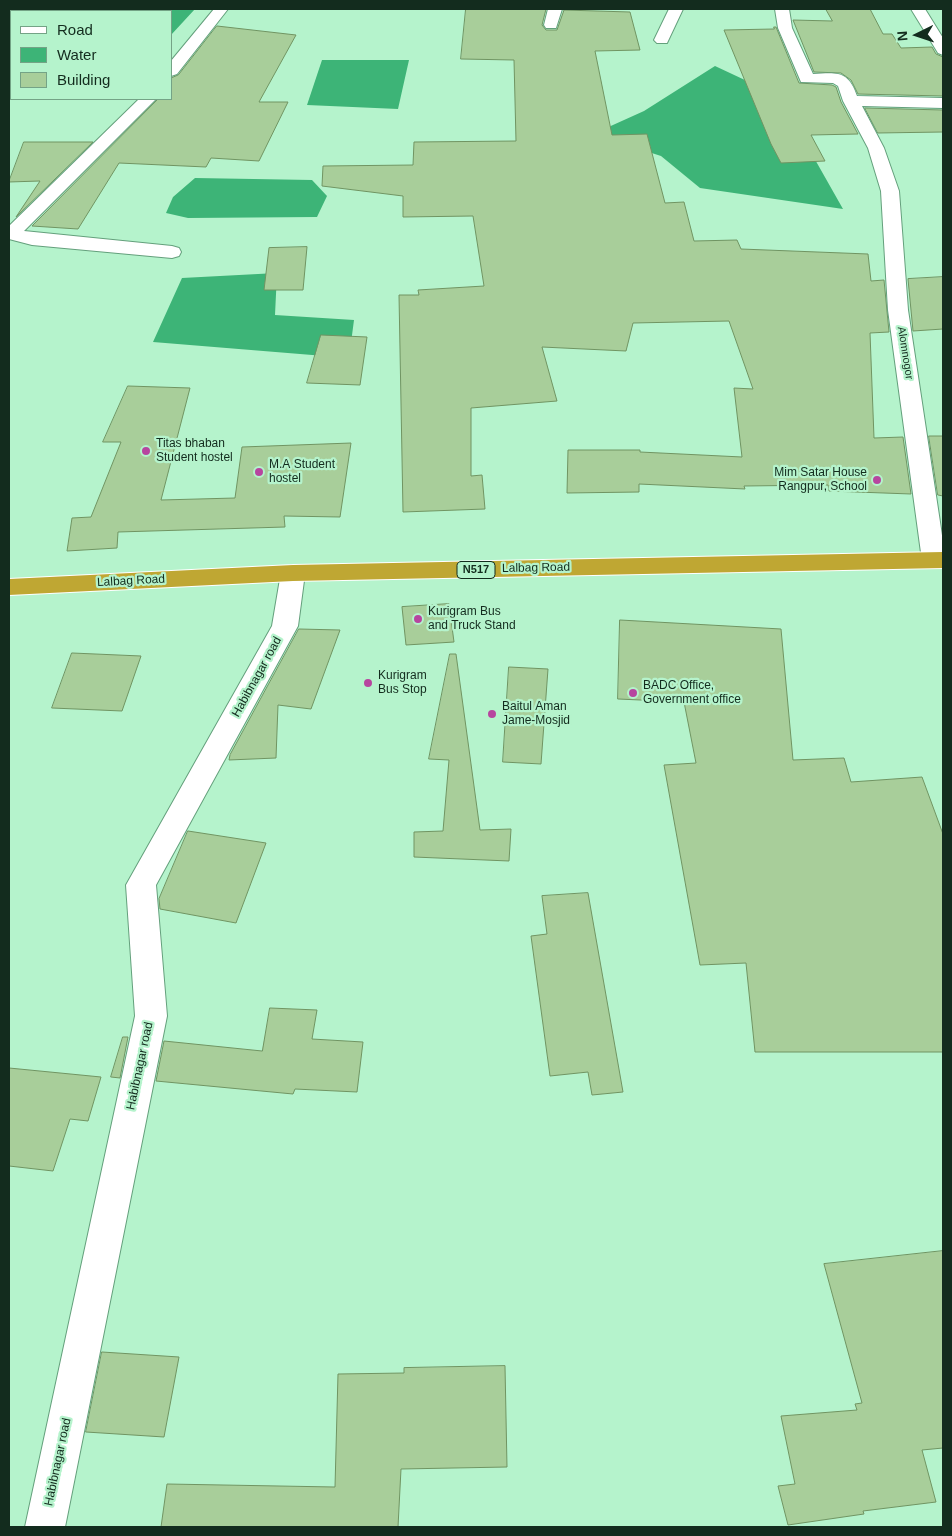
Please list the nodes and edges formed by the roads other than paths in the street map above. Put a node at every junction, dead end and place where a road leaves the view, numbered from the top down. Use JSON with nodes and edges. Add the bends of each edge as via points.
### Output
{"nodes":[{"id":1,"x":221,"y":9,"type":"edge"},
{"id":2,"x":554,"y":9,"type":"edge"},
{"id":3,"x":676,"y":9,"type":"edge"},
{"id":4,"x":782,"y":9,"type":"edge"},
{"id":5,"x":918,"y":9,"type":"edge"},
{"id":6,"x":551,"y":25,"type":"dead end"},
{"id":7,"x":662,"y":40,"type":"dead end"},
{"id":8,"x":943,"y":50,"type":"edge"},
{"id":9,"x":172,"y":70,"type":"edge"},
{"id":10,"x":147,"y":100,"type":"edge"},
{"id":11,"x":851,"y":101,"type":"junction"},
{"id":12,"x":943,"y":103,"type":"edge"},
{"id":13,"x":10,"y":233,"type":"edge"},
{"id":14,"x":172,"y":252,"type":"dead end"},
{"id":15,"x":939,"y":560,"type":"edge"},
{"id":16,"x":293,"y":573,"type":"junction"},
{"id":17,"x":9,"y":587,"type":"edge"},
{"id":18,"x":45,"y":1527,"type":"edge"}],
"edges":[{"from":1,"to":9,"type":"street"},
{"from":2,"to":6,"type":"street"},
{"from":3,"to":7,"type":"street"},
{"from":4,"to":11,"type":"street","name":"Alomnogor","via":[[785,28],[807,79],[836,78],[846,84]]},
{"from":5,"to":8,"type":"street"},
{"from":10,"to":13,"type":"street"},
{"from":11,"to":12,"type":"street"},
{"from":11,"to":15,"type":"street","name":"Alomnogor","via":[[876,148],[890,191],[898,310]]},
{"from":13,"to":14,"type":"street","via":[[32,239]]},
{"from":15,"to":16,"type":"highway","name":"Lalbag Road","number":"N517"},
{"from":16,"to":17,"type":"highway","name":"Lalbag Road","number":"N517"},
{"from":16,"to":18,"type":"street","name":"Habibnagar road","via":[[285,626],[141,885],[151,1016]]}]}
